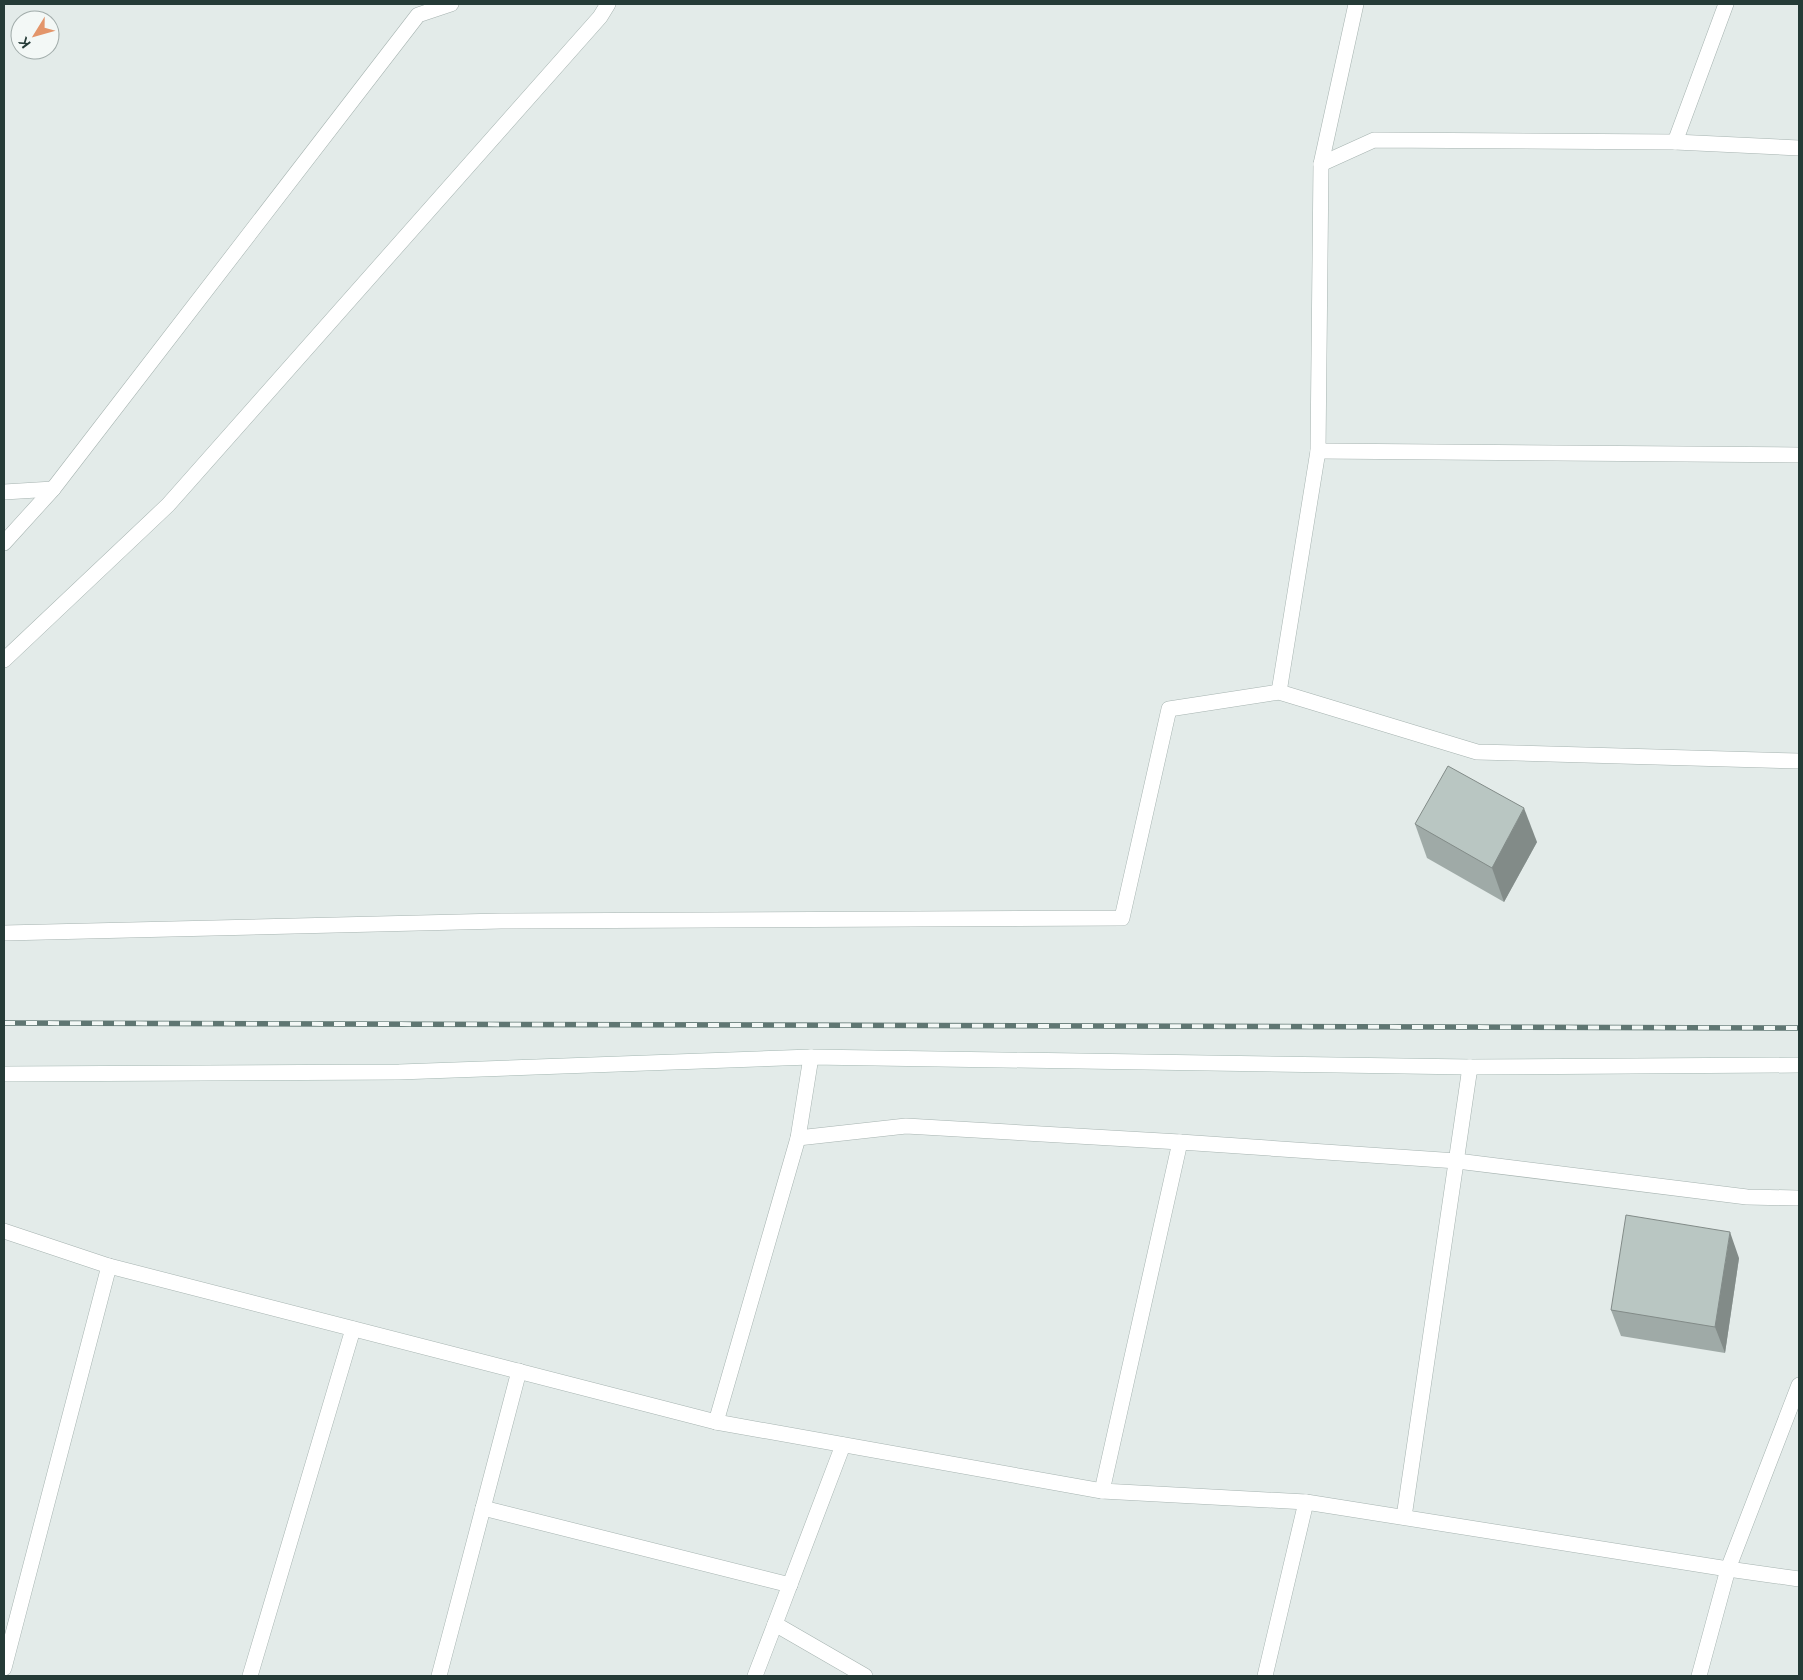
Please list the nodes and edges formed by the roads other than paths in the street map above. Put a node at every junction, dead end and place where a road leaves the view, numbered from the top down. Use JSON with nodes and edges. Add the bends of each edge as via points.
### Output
{"nodes":[{"id":1,"x":451,"y":4,"type":"edge"},
{"id":2,"x":608,"y":4,"type":"edge"},
{"id":3,"x":1356,"y":4,"type":"edge"},
{"id":4,"x":1726,"y":4,"type":"edge"},
{"id":5,"x":1675,"y":142,"type":"junction"},
{"id":6,"x":1799,"y":148,"type":"edge"},
{"id":7,"x":1321,"y":164,"type":"junction"},
{"id":8,"x":1318,"y":451,"type":"junction"},
{"id":9,"x":1799,"y":455,"type":"edge"},
{"id":10,"x":53,"y":489,"type":"junction"},
{"id":11,"x":4,"y":492,"type":"edge"},
{"id":12,"x":4,"y":543,"type":"edge"},
{"id":13,"x":4,"y":660,"type":"edge"},
{"id":14,"x":1280,"y":692,"type":"junction"},
{"id":15,"x":1799,"y":761,"type":"edge"},
{"id":16,"x":4,"y":933,"type":"edge"},
{"id":17,"x":810,"y":1057,"type":"junction"},
{"id":18,"x":1799,"y":1065,"type":"edge"},
{"id":19,"x":1470,"y":1068,"type":"junction"},
{"id":20,"x":4,"y":1074,"type":"edge"},
{"id":21,"x":798,"y":1138,"type":"junction"},
{"id":22,"x":1180,"y":1142,"type":"junction"},
{"id":23,"x":1457,"y":1161,"type":"junction"},
{"id":24,"x":1797,"y":1198,"type":"dead end"},
{"id":25,"x":4,"y":1231,"type":"edge"},
{"id":26,"x":109,"y":1266,"type":"junction"},
{"id":27,"x":353,"y":1329,"type":"junction"},
{"id":28,"x":519,"y":1371,"type":"junction"},
{"id":29,"x":1799,"y":1386,"type":"edge"},
{"id":30,"x":716,"y":1422,"type":"junction"},
{"id":31,"x":843,"y":1444,"type":"junction"},
{"id":32,"x":1102,"y":1491,"type":"junction"},
{"id":33,"x":1306,"y":1502,"type":"junction"},
{"id":34,"x":483,"y":1508,"type":"junction"},
{"id":35,"x":1404,"y":1517,"type":"junction"},
{"id":36,"x":1728,"y":1569,"type":"junction"},
{"id":37,"x":1799,"y":1579,"type":"edge"},
{"id":38,"x":790,"y":1585,"type":"junction"},
{"id":39,"x":774,"y":1624,"type":"junction"},
{"id":40,"x":4,"y":1668,"type":"edge"},
{"id":41,"x":250,"y":1676,"type":"edge"},
{"id":42,"x":438,"y":1676,"type":"edge"},
{"id":43,"x":755,"y":1676,"type":"edge"},
{"id":44,"x":865,"y":1676,"type":"edge"},
{"id":45,"x":1265,"y":1676,"type":"edge"},
{"id":46,"x":1699,"y":1676,"type":"edge"}],
"edges":[{"from":1,"to":10,"type":"street","via":[[418,15]]},
{"from":2,"to":13,"type":"street","via":[[600,17],[168,505]]},
{"from":3,"to":7,"type":"street"},
{"from":4,"to":5,"type":"street"},
{"from":5,"to":6,"type":"street"},
{"from":5,"to":7,"type":"street","via":[[1374,140]]},
{"from":7,"to":8,"type":"street"},
{"from":8,"to":9,"type":"street"},
{"from":8,"to":14,"type":"street"},
{"from":10,"to":11,"type":"street"},
{"from":10,"to":12,"type":"street"},
{"from":14,"to":15,"type":"street","via":[[1477,752]]},
{"from":14,"to":16,"type":"street","via":[[1169,709],[1122,918],[501,921]]},
{"from":17,"to":19,"type":"street"},
{"from":17,"to":20,"type":"street","via":[[400,1072]]},
{"from":17,"to":21,"type":"street"},
{"from":18,"to":19,"type":"street"},
{"from":19,"to":23,"type":"street"},
{"from":21,"to":22,"type":"street","via":[[906,1126]]},
{"from":21,"to":30,"type":"street"},
{"from":22,"to":23,"type":"street"},
{"from":22,"to":32,"type":"street"},
{"from":23,"to":24,"type":"street","via":[[1747,1197]]},
{"from":23,"to":35,"type":"street"},
{"from":25,"to":26,"type":"street"},
{"from":26,"to":27,"type":"street"},
{"from":26,"to":40,"type":"street"},
{"from":27,"to":28,"type":"street"},
{"from":27,"to":41,"type":"street"},
{"from":28,"to":30,"type":"street"},
{"from":28,"to":34,"type":"street"},
{"from":29,"to":36,"type":"street"},
{"from":30,"to":31,"type":"street"},
{"from":31,"to":32,"type":"street"},
{"from":31,"to":38,"type":"street"},
{"from":32,"to":33,"type":"street"},
{"from":33,"to":35,"type":"street"},
{"from":33,"to":45,"type":"street"},
{"from":34,"to":38,"type":"street"},
{"from":34,"to":42,"type":"street"},
{"from":35,"to":36,"type":"street"},
{"from":36,"to":37,"type":"street"},
{"from":36,"to":46,"type":"street"},
{"from":38,"to":39,"type":"street"},
{"from":39,"to":43,"type":"street"},
{"from":39,"to":44,"type":"street"}]}
